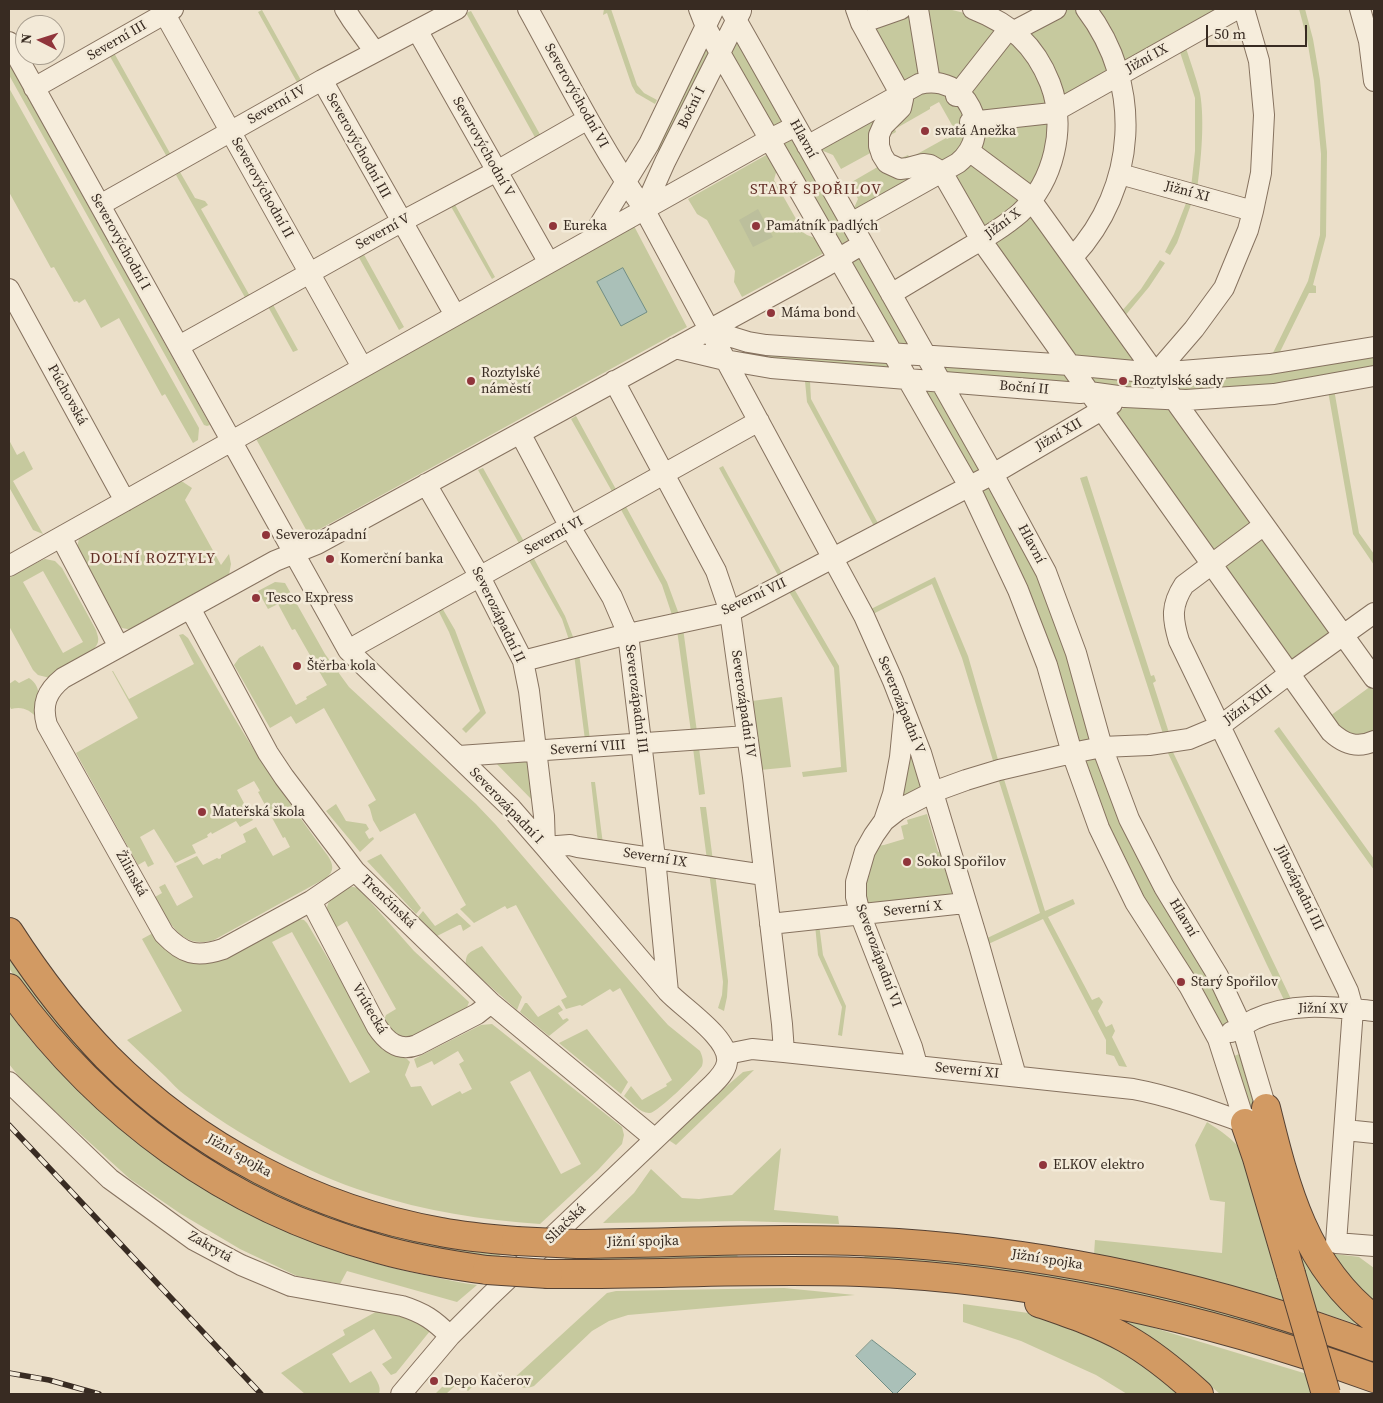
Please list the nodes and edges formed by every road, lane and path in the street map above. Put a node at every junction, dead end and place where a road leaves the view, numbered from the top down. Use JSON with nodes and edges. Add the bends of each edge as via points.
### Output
{"nodes":[{"id":1,"x":345,"y":9,"type":"edge"},
{"id":2,"x":457,"y":9,"type":"edge"},
{"id":3,"x":528,"y":9,"type":"edge"},
{"id":4,"x":714,"y":9,"type":"edge"},
{"id":5,"x":901,"y":9,"type":"edge"},
{"id":6,"x":918,"y":9,"type":"edge"},
{"id":7,"x":973,"y":9,"type":"edge"},
{"id":8,"x":1056,"y":9,"type":"edge"},
{"id":9,"x":1086,"y":9,"type":"edge"},
{"id":10,"x":1236,"y":9,"type":"edge"},
{"id":11,"x":1244,"y":9,"type":"edge"},
{"id":12,"x":1360,"y":9,"type":"edge"},
{"id":13,"x":166,"y":10,"type":"edge"},
{"id":14,"x":736,"y":13,"type":"edge"},
{"id":15,"x":859,"y":16,"type":"edge"},
{"id":16,"x":702,"y":18,"type":"edge"},
{"id":17,"x":417,"y":30,"type":"junction"},
{"id":18,"x":1014,"y":31,"type":"junction"},
{"id":19,"x":9,"y":42,"type":"edge"},
{"id":20,"x":375,"y":52,"type":"junction"},
{"id":21,"x":720,"y":53,"type":"junction"},
{"id":22,"x":1119,"y":75,"type":"junction"},
{"id":23,"x":322,"y":80,"type":"junction"},
{"id":24,"x":1374,"y":81,"type":"edge"},
{"id":25,"x":930,"y":82,"type":"junction"},
{"id":26,"x":34,"y":88,"type":"junction"},
{"id":27,"x":900,"y":94,"type":"junction"},
{"id":28,"x":958,"y":94,"type":"junction"},
{"id":29,"x":1057,"y":110,"type":"junction"},
{"id":30,"x":588,"y":119,"type":"junction"},
{"id":31,"x":973,"y":122,"type":"junction"},
{"id":32,"x":796,"y":126,"type":"junction"},
{"id":33,"x":231,"y":132,"type":"junction"},
{"id":34,"x":770,"y":139,"type":"junction"},
{"id":35,"x":807,"y":146,"type":"junction"},
{"id":36,"x":969,"y":151,"type":"junction"},
{"id":37,"x":497,"y":172,"type":"junction"},
{"id":38,"x":942,"y":172,"type":"junction"},
{"id":39,"x":1120,"y":174,"type":"junction"},
{"id":40,"x":625,"y":183,"type":"junction"},
{"id":41,"x":1032,"y":200,"type":"junction"},
{"id":42,"x":100,"y":205,"type":"junction"},
{"id":43,"x":644,"y":210,"type":"junction"},
{"id":44,"x":1254,"y":211,"type":"junction"},
{"id":45,"x":401,"y":222,"type":"junction"},
{"id":46,"x":851,"y":223,"type":"junction"},
{"id":47,"x":591,"y":239,"type":"junction"},
{"id":48,"x":981,"y":240,"type":"junction"},
{"id":49,"x":863,"y":244,"type":"junction"},
{"id":50,"x":1073,"y":257,"type":"junction"},
{"id":51,"x":838,"y":259,"type":"junction"},
{"id":52,"x":549,"y":263,"type":"junction"},
{"id":53,"x":309,"y":273,"type":"junction"},
{"id":54,"x":9,"y":289,"type":"edge"},
{"id":55,"x":891,"y":294,"type":"junction"},
{"id":56,"x":455,"y":315,"type":"junction"},
{"id":57,"x":709,"y":330,"type":"junction"},
{"id":58,"x":178,"y":346,"type":"junction"},
{"id":59,"x":1374,"y":347,"type":"edge"},
{"id":60,"x":675,"y":348,"type":"junction"},
{"id":61,"x":893,"y":354,"type":"junction"},
{"id":62,"x":926,"y":356,"type":"junction"},
{"id":63,"x":725,"y":360,"type":"junction"},
{"id":64,"x":1070,"y":365,"type":"junction"},
{"id":65,"x":362,"y":367,"type":"junction"},
{"id":66,"x":1156,"y":373,"type":"junction"},
{"id":67,"x":1374,"y":376,"type":"edge"},
{"id":68,"x":908,"y":380,"type":"junction"},
{"id":69,"x":614,"y":381,"type":"junction"},
{"id":70,"x":941,"y":382,"type":"junction"},
{"id":71,"x":1089,"y":392,"type":"junction"},
{"id":72,"x":1125,"y":396,"type":"junction"},
{"id":73,"x":1175,"y":400,"type":"junction"},
{"id":74,"x":1102,"y":410,"type":"junction"},
{"id":75,"x":758,"y":421,"type":"junction"},
{"id":76,"x":520,"y":433,"type":"junction"},
{"id":77,"x":232,"y":441,"type":"junction"},
{"id":78,"x":664,"y":474,"type":"junction"},
{"id":79,"x":993,"y":474,"type":"junction"},
{"id":80,"x":426,"y":484,"type":"junction"},
{"id":81,"x":969,"y":486,"type":"junction"},
{"id":82,"x":125,"y":501,"type":"junction"},
{"id":83,"x":1264,"y":525,"type":"junction"},
{"id":84,"x":570,"y":527,"type":"junction"},
{"id":85,"x":61,"y":537,"type":"junction"},
{"id":86,"x":294,"y":553,"type":"junction"},
{"id":87,"x":833,"y":558,"type":"junction"},
{"id":88,"x":1211,"y":564,"type":"junction"},
{"id":89,"x":9,"y":566,"type":"edge"},
{"id":90,"x":480,"y":577,"type":"junction"},
{"id":91,"x":190,"y":608,"type":"junction"},
{"id":92,"x":730,"y":612,"type":"junction"},
{"id":93,"x":1374,"y":613,"type":"edge"},
{"id":94,"x":628,"y":634,"type":"junction"},
{"id":95,"x":1344,"y":635,"type":"junction"},
{"id":96,"x":119,"y":647,"type":"junction"},
{"id":97,"x":348,"y":650,"type":"junction"},
{"id":98,"x":523,"y":661,"type":"junction"},
{"id":99,"x":1289,"y":674,"type":"junction"},
{"id":100,"x":1374,"y":678,"type":"edge"},
{"id":101,"x":904,"y":712,"type":"junction"},
{"id":102,"x":1220,"y":726,"type":"junction"},
{"id":103,"x":747,"y":736,"type":"junction"},
{"id":104,"x":1374,"y":741,"type":"edge"},
{"id":105,"x":642,"y":744,"type":"junction"},
{"id":106,"x":1102,"y":747,"type":"junction"},
{"id":107,"x":536,"y":752,"type":"junction"},
{"id":108,"x":1072,"y":753,"type":"junction"},
{"id":109,"x":459,"y":756,"type":"junction"},
{"id":110,"x":933,"y":792,"type":"junction"},
{"id":111,"x":884,"y":821,"type":"junction"},
{"id":112,"x":546,"y":847,"type":"junction"},
{"id":113,"x":656,"y":858,"type":"junction"},
{"id":114,"x":355,"y":870,"type":"junction"},
{"id":115,"x":764,"y":875,"type":"junction"},
{"id":116,"x":311,"y":901,"type":"junction"},
{"id":117,"x":965,"y":903,"type":"junction"},
{"id":118,"x":860,"y":914,"type":"junction"},
{"id":119,"x":770,"y":924,"type":"junction"},
{"id":120,"x":9,"y":932,"type":"edge"},
{"id":121,"x":9,"y":988,"type":"edge"},
{"id":122,"x":668,"y":992,"type":"junction"},
{"id":123,"x":491,"y":1003,"type":"junction"},
{"id":124,"x":1353,"y":1009,"type":"junction"},
{"id":125,"x":1374,"y":1011,"type":"edge"},
{"id":126,"x":1242,"y":1026,"type":"junction"},
{"id":127,"x":1218,"y":1039,"type":"junction"},
{"id":128,"x":784,"y":1052,"type":"junction"},
{"id":129,"x":727,"y":1054,"type":"junction"},
{"id":130,"x":917,"y":1065,"type":"junction"},
{"id":131,"x":1016,"y":1076,"type":"junction"},
{"id":132,"x":9,"y":1082,"type":"edge"},
{"id":133,"x":1232,"y":1082,"type":"junction"},
{"id":134,"x":1205,"y":1109,"type":"junction"},
{"id":135,"x":1256,"y":1116,"type":"junction"},
{"id":136,"x":1345,"y":1130,"type":"junction"},
{"id":137,"x":1374,"y":1133,"type":"edge"},
{"id":138,"x":655,"y":1139,"type":"junction"},
{"id":139,"x":1374,"y":1246,"type":"edge"},
{"id":140,"x":963,"y":1280,"type":"junction"},
{"id":141,"x":1374,"y":1319,"type":"edge"},
{"id":142,"x":450,"y":1336,"type":"junction"},
{"id":143,"x":1374,"y":1347,"type":"edge"},
{"id":144,"x":1374,"y":1378,"type":"edge"},
{"id":145,"x":401,"y":1394,"type":"edge"},
{"id":146,"x":1199,"y":1394,"type":"edge"},
{"id":147,"x":1326,"y":1394,"type":"edge"}],
"edges":[{"from":1,"to":20,"type":"street"},
{"from":2,"to":17,"type":"street","name":"Severní IV"},
{"from":3,"to":30,"type":"street","name":"Severovýchodní VI"},
{"from":4,"to":16,"type":"street","name":"Boční I"},
{"from":5,"to":15,"type":"street"},
{"from":6,"to":25,"type":"street"},
{"from":7,"to":18,"type":"street","name":"Jižní X"},
{"from":8,"to":18,"type":"street"},
{"from":9,"to":22,"type":"street","via":[[1106,41]]},
{"from":10,"to":22,"type":"street","name":"Jižní IX"},
{"from":11,"to":44,"type":"street","via":[[1259,61],[1264,115],[1261,172]]},
{"from":12,"to":24,"type":"street","via":[[1369,41]]},
{"from":13,"to":26,"type":"street","name":"Severní III"},
{"from":13,"to":33,"type":"street","name":"Severovýchodní II"},
{"from":14,"to":21,"type":"street","name":"Boční I"},
{"from":14,"to":32,"type":"street","name":"Hlavní"},
{"from":15,"to":27,"type":"street"},
{"from":16,"to":21,"type":"street","name":"Hlavní"},
{"from":16,"to":40,"type":"street","name":"Boční I","via":[[649,144]]},
{"from":17,"to":20,"type":"street","name":"Severní IV"},
{"from":17,"to":37,"type":"street","name":"Severovýchodní V"},
{"from":18,"to":28,"type":"street","via":[[1007,31]]},
{"from":18,"to":29,"type":"street","name":"Jižní X","via":[[1036,54],[1045,70]]},
{"from":19,"to":26,"type":"street","name":"Severovýchodní I"},
{"from":20,"to":23,"type":"street","name":"Severní IV"},
{"from":21,"to":34,"type":"street","name":"Hlavní"},
{"from":21,"to":43,"type":"street","name":"Boční I"},
{"from":22,"to":29,"type":"street","name":"Jižní IX"},
{"from":22,"to":39,"type":"street","via":[[1126,112]]},
{"from":23,"to":33,"type":"street","name":"Severní IV"},
{"from":23,"to":45,"type":"street","name":"Severovýchodní III"},
{"from":25,"to":27,"type":"street"},
{"from":25,"to":28,"type":"street","via":[[941,83]]},
{"from":26,"to":42,"type":"street","name":"Severovýchodní I"},
{"from":27,"to":35,"type":"street"},
{"from":27,"to":38,"type":"street","via":[[902,108],[879,135],[882,155],[888,163],[900,169],[923,164]]},
{"from":28,"to":31,"type":"street","via":[[973,112]]},
{"from":29,"to":31,"type":"street","name":"Jižní IX","via":[[1047,114]]},
{"from":29,"to":41,"type":"street","name":"Jižní X","via":[[1055,151],[1046,178]]},
{"from":30,"to":37,"type":"street","name":"Severní V"},
{"from":30,"to":40,"type":"street","name":"Severovýchodní VI"},
{"from":31,"to":36,"type":"street","via":[[974,139]]},
{"from":32,"to":34,"type":"street"},
{"from":32,"to":35,"type":"street","name":"Hlavní"},
{"from":33,"to":42,"type":"street","name":"Severní IV"},
{"from":33,"to":53,"type":"street","name":"Severovýchodní II"},
{"from":34,"to":43,"type":"street"},
{"from":34,"to":51,"type":"street","name":"Hlavní"},
{"from":35,"to":46,"type":"street","name":"Hlavní"},
{"from":36,"to":38,"type":"street","via":[[958,163]]},
{"from":36,"to":41,"type":"street"},
{"from":37,"to":45,"type":"street","name":"Severní V"},
{"from":37,"to":52,"type":"street","name":"Severovýchodní V"},
{"from":38,"to":46,"type":"street"},
{"from":38,"to":48,"type":"street"},
{"from":39,"to":44,"type":"street","name":"Jižní XI"},
{"from":39,"to":50,"type":"street","via":[[1103,215]]},
{"from":40,"to":43,"type":"street","name":"Severovýchodní VI"},
{"from":40,"to":47,"type":"street"},
{"from":41,"to":48,"type":"street","name":"Jižní X"},
{"from":41,"to":50,"type":"street"},
{"from":42,"to":58,"type":"street","name":"Severovýchodní I"},
{"from":43,"to":47,"type":"street"},
{"from":43,"to":57,"type":"street"},
{"from":44,"to":66,"type":"street","via":[[1224,288]]},
{"from":45,"to":53,"type":"street","name":"Severní V"},
{"from":45,"to":56,"type":"street","name":"Severovýchodní III"},
{"from":46,"to":49,"type":"street","name":"Hlavní"},
{"from":47,"to":52,"type":"street"},
{"from":48,"to":55,"type":"street","name":"Jižní X"},
{"from":48,"to":64,"type":"street"},
{"from":49,"to":51,"type":"street"},
{"from":49,"to":55,"type":"street","name":"Hlavní"},
{"from":50,"to":66,"type":"street"},
{"from":51,"to":57,"type":"street"},
{"from":51,"to":61,"type":"street","name":"Hlavní"},
{"from":52,"to":56,"type":"street"},
{"from":53,"to":58,"type":"street","name":"Severní V"},
{"from":53,"to":65,"type":"street","name":"Severovýchodní II"},
{"from":54,"to":82,"type":"street","name":"Púchovská"},
{"from":55,"to":62,"type":"street","name":"Hlavní"},
{"from":56,"to":65,"type":"street"},
{"from":57,"to":60,"type":"street"},
{"from":57,"to":61,"type":"street","name":"Boční II","via":[[766,345]]},
{"from":57,"to":63,"type":"street","name":"Severozápadní V"},
{"from":58,"to":77,"type":"street","name":"Severovýchodní I"},
{"from":59,"to":66,"type":"street","name":"Boční II","via":[[1270,364]]},
{"from":60,"to":63,"type":"street","name":"Boční II"},
{"from":60,"to":69,"type":"street"},
{"from":61,"to":62,"type":"street","name":"Boční II"},
{"from":61,"to":68,"type":"street","name":"Hlavní"},
{"from":62,"to":64,"type":"street","name":"Boční II"},
{"from":62,"to":70,"type":"street","name":"Hlavní"},
{"from":63,"to":68,"type":"street","name":"Boční II","via":[[771,368]]},
{"from":63,"to":75,"type":"street","name":"Severozápadní V"},
{"from":64,"to":66,"type":"street","name":"Boční II"},
{"from":64,"to":71,"type":"street"},
{"from":65,"to":77,"type":"street"},
{"from":66,"to":73,"type":"street"},
{"from":67,"to":73,"type":"street","name":"Boční II","via":[[1274,394]]},
{"from":68,"to":70,"type":"street","name":"Boční II"},
{"from":68,"to":81,"type":"street","name":"Hlavní"},
{"from":69,"to":76,"type":"street"},
{"from":69,"to":78,"type":"street","name":"Severozápadní IV"},
{"from":70,"to":71,"type":"street","name":"Boční II"},
{"from":70,"to":79,"type":"street","name":"Hlavní"},
{"from":71,"to":72,"type":"street","name":"Boční II"},
{"from":71,"to":74,"type":"street"},
{"from":72,"to":73,"type":"street","name":"Boční II"},
{"from":72,"to":74,"type":"street","name":"Jižní XII"},
{"from":73,"to":83,"type":"street"},
{"from":74,"to":79,"type":"street","name":"Jižní XII"},
{"from":74,"to":88,"type":"street"},
{"from":75,"to":78,"type":"street","name":"Severní VI"},
{"from":75,"to":87,"type":"street","name":"Severozápadní V"},
{"from":76,"to":80,"type":"street"},
{"from":76,"to":84,"type":"street","name":"Severozápadní III"},
{"from":77,"to":82,"type":"street"},
{"from":77,"to":86,"type":"street"},
{"from":78,"to":84,"type":"street","name":"Severní VI"},
{"from":78,"to":92,"type":"street","name":"Severozápadní IV","via":[[716,571]]},
{"from":79,"to":81,"type":"street","name":"Jižní XII"},
{"from":79,"to":106,"type":"street","name":"Hlavní","via":[[1046,572],[1076,653]]},
{"from":80,"to":86,"type":"street","via":[[317,544]]},
{"from":80,"to":90,"type":"street","name":"Severozápadní II"},
{"from":81,"to":87,"type":"street","name":"Severní VII"},
{"from":81,"to":108,"type":"street","name":"Hlavní","via":[[1022,598],[1047,665]]},
{"from":82,"to":85,"type":"street"},
{"from":83,"to":88,"type":"street","name":"Jihozápadní III"},
{"from":83,"to":95,"type":"street"},
{"from":84,"to":90,"type":"street","name":"Severní VI"},
{"from":84,"to":94,"type":"street","name":"Severozápadní III","via":[[612,597]]},
{"from":85,"to":89,"type":"street"},
{"from":85,"to":96,"type":"street"},
{"from":86,"to":91,"type":"street"},
{"from":86,"to":97,"type":"street","name":"Severozápadní I"},
{"from":87,"to":92,"type":"street","name":"Severní VII"},
{"from":87,"to":101,"type":"street","name":"Severozápadní V","via":[[864,616]]},
{"from":88,"to":99,"type":"street"},
{"from":88,"to":102,"type":"street","name":"Jihozápadní III","via":[[1184,585],[1177,596],[1174,611],[1179,641]]},
{"from":90,"to":97,"type":"street","name":"Severní VI"},
{"from":90,"to":98,"type":"street","name":"Severozápadní II"},
{"from":91,"to":96,"type":"street"},
{"from":91,"to":114,"type":"street","name":"Trenčínská","via":[[268,753]]},
{"from":92,"to":94,"type":"street","name":"Severní VII"},
{"from":92,"to":103,"type":"street","name":"Severozápadní IV"},
{"from":93,"to":95,"type":"street","name":"Jižní XIII"},
{"from":94,"to":98,"type":"street","name":"Severní VII"},
{"from":94,"to":105,"type":"street","name":"Severozápadní III"},
{"from":95,"to":99,"type":"street","name":"Jižní XIII"},
{"from":95,"to":100,"type":"street"},
{"from":96,"to":116,"type":"street","name":"Žilinská","via":[[54,686],[47,696],[44,715],[164,934],[175,946],[189,952],[212,953]]},
{"from":97,"to":109,"type":"street","name":"Severozápadní I"},
{"from":98,"to":107,"type":"street","name":"Severozápadní II"},
{"from":99,"to":102,"type":"street","name":"Jižní XIII"},
{"from":99,"to":104,"type":"street","via":[[1339,739],[1360,745]]},
{"from":101,"to":110,"type":"street","name":"Severozápadní V"},
{"from":101,"to":111,"type":"street","name":"Severozápadní VI","via":[[900,757]]},
{"from":102,"to":106,"type":"street","name":"Jižní XIII","via":[[1168,743]]},
{"from":102,"to":124,"type":"street","name":"Jihozápadní III","via":[[1344,982]]},
{"from":103,"to":105,"type":"street","name":"Severní VIII"},
{"from":103,"to":115,"type":"street","name":"Severozápadní IV"},
{"from":105,"to":107,"type":"street","name":"Severní VIII"},
{"from":105,"to":113,"type":"street","name":"Severozápadní III"},
{"from":106,"to":108,"type":"street","name":"Jižní XIII"},
{"from":106,"to":126,"type":"street","name":"Hlavní","via":[[1130,820],[1164,887],[1218,976]]},
{"from":107,"to":109,"type":"street","name":"Severní VIII"},
{"from":107,"to":112,"type":"street","name":"Severozápadní II"},
{"from":108,"to":110,"type":"street","name":"Severozápadní VI","via":[[966,780]]},
{"from":108,"to":127,"type":"street","name":"Hlavní","via":[[1100,828],[1135,902],[1189,986]]},
{"from":109,"to":112,"type":"street","name":"Severozápadní I"},
{"from":110,"to":111,"type":"street","name":"Severozápadní VI"},
{"from":110,"to":117,"type":"street","name":"Severozápadní V"},
{"from":111,"to":118,"type":"street","name":"Severozápadní VI","via":[[865,851],[856,882]]},
{"from":112,"to":113,"type":"street","name":"Severní IX","via":[[570,846]]},
{"from":112,"to":122,"type":"street","name":"Severozápadní I"},
{"from":113,"to":115,"type":"street","name":"Severní IX"},
{"from":113,"to":122,"type":"street","name":"Severozápadní III"},
{"from":114,"to":116,"type":"street","name":"Žilinská"},
{"from":114,"to":123,"type":"street","name":"Trenčínská"},
{"from":115,"to":119,"type":"street","name":"Severozápadní IV"},
{"from":116,"to":123,"type":"street","name":"Vrútecká","via":[[377,1027],[394,1045],[406,1048],[417,1045],[477,1014]]},
{"from":117,"to":118,"type":"street","name":"Severní X"},
{"from":117,"to":131,"type":"street","name":"Severozápadní V"},
{"from":118,"to":119,"type":"street","name":"Severní X"},
{"from":118,"to":130,"type":"street","name":"Severozápadní VI"},
{"from":119,"to":128,"type":"street","name":"Severozápadní IV"},
{"from":120,"to":143,"type":"highway","name":"Jižní spojka","bridge":true,"via":[[83,1032],[134,1082],[190,1127],[249,1164],[342,1206],[374,1216],[472,1238],[516,1241],[576,1244],[845,1240],[1003,1253],[1174,1284]]},
{"from":121,"to":140,"type":"highway","bridge":true,"via":[[49,1040],[101,1094],[158,1142],[220,1183],[282,1214],[346,1240],[446,1264],[548,1274],[811,1270]]},
{"from":122,"to":129,"type":"street","name":"Severozápadní I","via":[[713,1031]]},
{"from":123,"to":138,"type":"street","name":"Trenčínská"},
{"from":124,"to":125,"type":"street","name":"Jižní XV"},
{"from":124,"to":126,"type":"street","name":"Jižní XV","via":[[1326,1006],[1291,1008]]},
{"from":124,"to":136,"type":"street","name":"Jihozápadní III"},
{"from":126,"to":127,"type":"street","name":"Jižní XV"},
{"from":126,"to":135,"type":"street","name":"Hlavní"},
{"from":127,"to":133,"type":"street","name":"Hlavní"},
{"from":128,"to":129,"type":"street","name":"Severní XI","via":[[752,1050]]},
{"from":128,"to":130,"type":"street","name":"Severní XI"},
{"from":129,"to":138,"type":"street","name":"Sliačská","via":[[727,1063],[720,1076]]},
{"from":130,"to":131,"type":"street","name":"Severní XI"},
{"from":131,"to":134,"type":"street","name":"Severní XI","via":[[1132,1089]]},
{"from":132,"to":142,"type":"street","name":"Zakrytá","via":[[110,1178],[194,1240],[291,1286],[415,1310],[432,1319]]},
{"from":133,"to":134,"type":"street","via":[[1224,1102]]},
{"from":133,"to":135,"type":"street","name":"Hlavní"},
{"from":134,"to":135,"type":"street","name":"Severní XI"},
{"from":135,"to":141,"type":"highway","via":[[1252,1126],[1275,1144],[1298,1215],[1313,1249],[1354,1302]]},
{"from":135,"to":147,"type":"highway","bridge":true,"via":[[1257,1158]]},
{"from":136,"to":137,"type":"street"},
{"from":136,"to":139,"type":"street","name":"Jihozápadní III","via":[[1336,1243]]},
{"from":138,"to":142,"type":"street","name":"Sliačská"},
{"from":140,"to":144,"type":"highway","via":[[1073,1295],[1177,1317],[1286,1348]]},
{"from":140,"to":146,"type":"highway","via":[[1068,1313],[1106,1329],[1151,1355]]},
{"from":142,"to":145,"type":"street","name":"Sliačská"}]}
